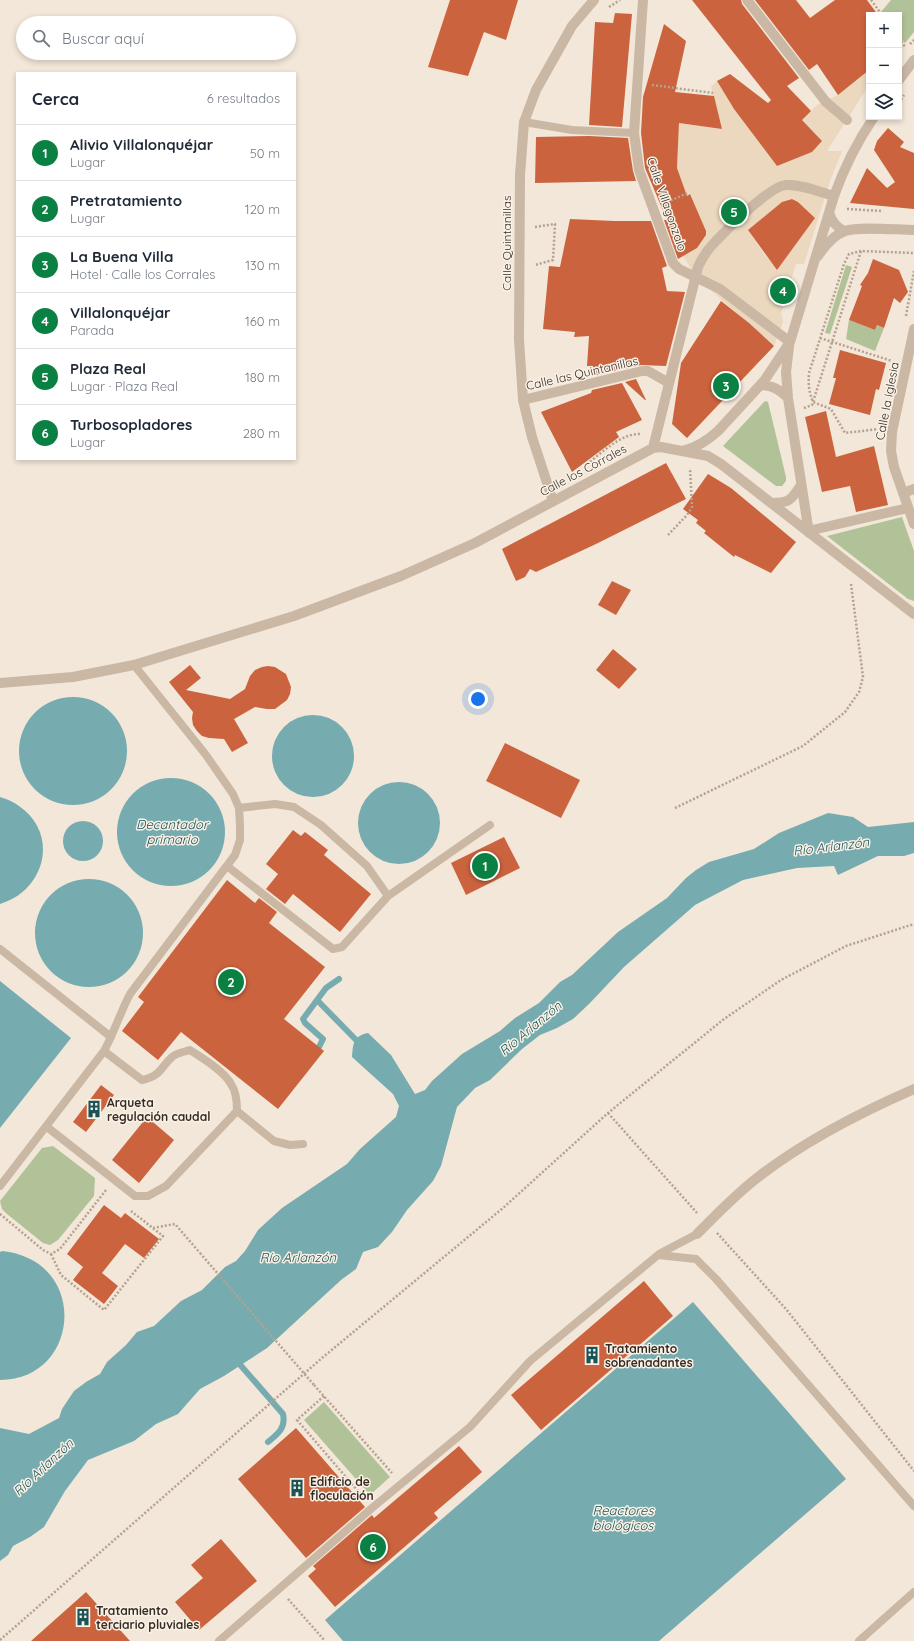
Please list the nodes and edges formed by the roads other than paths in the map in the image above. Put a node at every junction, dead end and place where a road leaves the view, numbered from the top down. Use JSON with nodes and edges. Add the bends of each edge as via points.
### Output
{"nodes":[{"id":1,"x":643,"y":0,"type":"edge"},
{"id":2,"x":747,"y":0,"type":"edge"},
{"id":3,"x":590,"y":1,"type":"edge"},
{"id":4,"x":914,"y":60,"type":"edge"},
{"id":5,"x":902,"y":76,"type":"edge"},
{"id":6,"x":847,"y":120,"type":"dead end"},
{"id":7,"x":872,"y":120,"type":"edge"},
{"id":8,"x":524,"y":122,"type":"junction"},
{"id":9,"x":634,"y":133,"type":"junction"},
{"id":10,"x":834,"y":196,"type":"junction"},
{"id":11,"x":830,"y":211,"type":"junction"},
{"id":12,"x":914,"y":230,"type":"edge"},
{"id":13,"x":844,"y":231,"type":"junction"},
{"id":14,"x":815,"y":259,"type":"junction"},
{"id":15,"x":696,"y":277,"type":"junction"},
{"id":16,"x":914,"y":329,"type":"edge"},
{"id":17,"x":790,"y":342,"type":"junction"},
{"id":18,"x":669,"y":383,"type":"junction"},
{"id":19,"x":761,"y":385,"type":"junction"},
{"id":20,"x":788,"y":398,"type":"junction"},
{"id":21,"x":522,"y":400,"type":"junction"},
{"id":22,"x":707,"y":440,"type":"junction"},
{"id":23,"x":653,"y":448,"type":"junction"},
{"id":24,"x":685,"y":450,"type":"junction"},
{"id":25,"x":708,"y":456,"type":"junction"},
{"id":26,"x":801,"y":485,"type":"junction"},
{"id":27,"x":914,"y":489,"type":"edge"},
{"id":28,"x":904,"y":493,"type":"junction"},
{"id":29,"x":553,"y":501,"type":"junction"},
{"id":30,"x":771,"y":503,"type":"junction"},
{"id":31,"x":908,"y":508,"type":"junction"},
{"id":32,"x":914,"y":524,"type":"edge"},
{"id":33,"x":808,"y":532,"type":"junction"},
{"id":34,"x":914,"y":614,"type":"edge"},
{"id":35,"x":134,"y":665,"type":"junction"},
{"id":36,"x":0,"y":683,"type":"edge"},
{"id":37,"x":240,"y":808,"type":"junction"},
{"id":38,"x":490,"y":825,"type":"dead end"},
{"id":39,"x":227,"y":866,"type":"junction"},
{"id":40,"x":388,"y":896,"type":"junction"},
{"id":41,"x":0,"y":949,"type":"edge"},
{"id":42,"x":111,"y":1038,"type":"junction"},
{"id":43,"x":104,"y":1051,"type":"junction"},
{"id":44,"x":914,"y":1089,"type":"edge"},
{"id":45,"x":237,"y":1111,"type":"junction"},
{"id":46,"x":47,"y":1127,"type":"junction"},
{"id":47,"x":303,"y":1144,"type":"dead end"},
{"id":48,"x":0,"y":1186,"type":"edge"},
{"id":49,"x":697,"y":1234,"type":"joint"},
{"id":50,"x":658,"y":1255,"type":"junction"},
{"id":51,"x":914,"y":1506,"type":"edge"},
{"id":52,"x":914,"y":1592,"type":"edge"},
{"id":53,"x":220,"y":1641,"type":"edge"},
{"id":54,"x":859,"y":1641,"type":"edge"}],
"edges":[{"from":1,"to":9,"type":"street","name":"Calle Villagonzalo"},
{"from":2,"to":6,"type":"street","via":[[826,102]]},
{"from":3,"to":8,"type":"street","name":"Calle Quintanillas","via":[[550,64],[536,90]]},
{"from":4,"to":5,"type":"street"},
{"from":7,"to":10,"type":"street","name":"Calle los Corrales","via":[[849,157]]},
{"from":8,"to":9,"type":"lane","via":[[572,130]]},
{"from":8,"to":21,"type":"street","name":"Calle Quintanillas","via":[[519,241]]},
{"from":9,"to":15,"type":"street","name":"Calle Villagonzalo","via":[[639,170],[674,263]]},
{"from":10,"to":11,"type":"street","name":"Calle los Corrales"},
{"from":10,"to":15,"type":"street","via":[[796,185],[779,186],[762,198],[714,242],[703,257]]},
{"from":11,"to":13,"type":"street","via":[[832,222]]},
{"from":11,"to":14,"type":"street","name":"Calle los Corrales"},
{"from":12,"to":13,"type":"street"},
{"from":13,"to":14,"type":"street"},
{"from":14,"to":17,"type":"street","name":"Calle los Corrales"},
{"from":15,"to":17,"type":"street","name":"Calle Villagonzalo","via":[[710,283]]},
{"from":15,"to":18,"type":"street"},
{"from":16,"to":28,"type":"street","name":"Calle la Iglesia","via":[[890,451]]},
{"from":17,"to":19,"type":"street","name":"Calle los Corrales"},
{"from":17,"to":20,"type":"street","via":[[786,372]]},
{"from":18,"to":21,"type":"street","name":"Calle las Quintanillas","via":[[642,371]]},
{"from":18,"to":23,"type":"street"},
{"from":19,"to":20,"type":"street","via":[[772,386]]},
{"from":19,"to":22,"type":"street","name":"Calle los Corrales"},
{"from":20,"to":26,"type":"street"},
{"from":21,"to":29,"type":"street","name":"Calle Quintanillas"},
{"from":22,"to":24,"type":"street","name":"Calle los Corrales"},
{"from":22,"to":25,"type":"street","via":[[705,451]]},
{"from":23,"to":24,"type":"street","name":"Calle los Corrales"},
{"from":23,"to":29,"type":"street","name":"Calle los Corrales"},
{"from":24,"to":25,"type":"street"},
{"from":25,"to":30,"type":"street"},
{"from":26,"to":30,"type":"street","via":[[793,497],[784,503]]},
{"from":26,"to":33,"type":"street"},
{"from":27,"to":28,"type":"street"},
{"from":28,"to":31,"type":"street","name":"Calle la Iglesia"},
{"from":29,"to":35,"type":"street","name":"Calle los Corrales","via":[[475,544],[401,576],[294,616]]},
{"from":30,"to":33,"type":"street"},
{"from":31,"to":32,"type":"street","name":"Calle la Iglesia"},
{"from":31,"to":33,"type":"street"},
{"from":33,"to":34,"type":"street"},
{"from":35,"to":36,"type":"street","name":"Calle los Corrales","via":[[73,677]]},
{"from":35,"to":37,"type":"lane","via":[[206,755]]},
{"from":37,"to":39,"type":"lane","via":[[240,840],[235,855]]},
{"from":37,"to":40,"type":"lane","via":[[275,804],[294,807],[321,825],[367,866]]},
{"from":38,"to":40,"type":"lane"},
{"from":39,"to":40,"type":"lane","via":[[333,949],[342,947]]},
{"from":39,"to":42,"type":"lane","via":[[130,994]]},
{"from":41,"to":42,"type":"lane"},
{"from":42,"to":43,"type":"lane"},
{"from":43,"to":45,"type":"lane","via":[[142,1080],[160,1072],[172,1056],[190,1050],[231,1083]]},
{"from":43,"to":46,"type":"lane"},
{"from":44,"to":49,"type":"street","via":[[815,1138],[756,1178]]},
{"from":45,"to":46,"type":"lane","via":[[166,1186],[148,1196],[135,1196]]},
{"from":45,"to":47,"type":"lane","via":[[274,1142]]},
{"from":46,"to":48,"type":"lane"},
{"from":49,"to":50,"type":"lane"},
{"from":50,"to":51,"type":"lane","via":[[696,1259]]},
{"from":50,"to":53,"type":"lane","via":[[530,1361],[470,1427],[372,1508]]},
{"from":52,"to":54,"type":"lane"}]}
